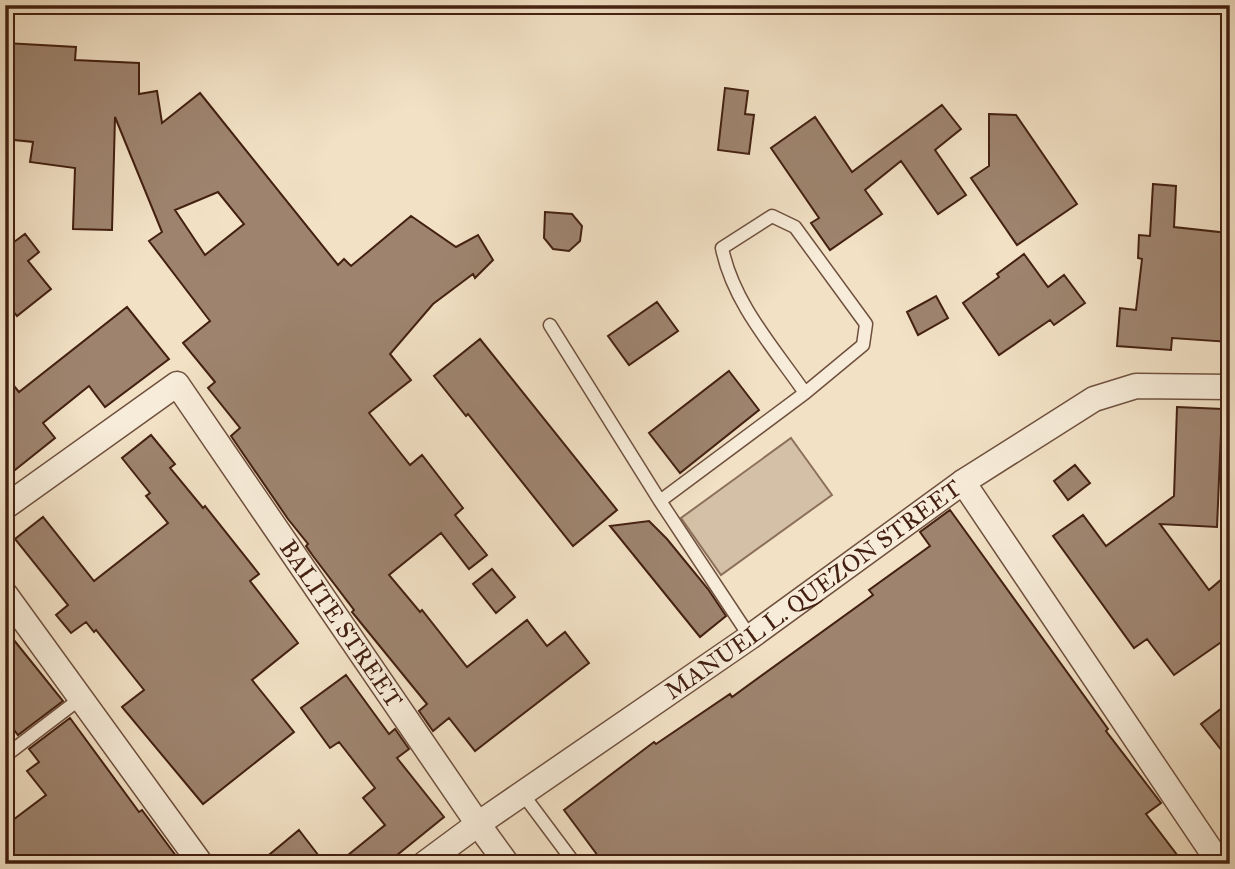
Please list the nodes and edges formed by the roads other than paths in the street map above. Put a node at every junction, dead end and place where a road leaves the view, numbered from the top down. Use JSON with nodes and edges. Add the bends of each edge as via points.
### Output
{"nodes":[{"id":1,"x":550,"y":325,"type":"dead end"},
{"id":2,"x":1230,"y":387,"type":"edge"},
{"id":3,"x":805,"y":393,"type":"junction"},
{"id":4,"x":963,"y":482,"type":"junction"},
{"id":5,"x":660,"y":502,"type":"junction"},
{"id":6,"x":5,"y":507,"type":"edge"},
{"id":7,"x":5,"y":594,"type":"edge"},
{"id":8,"x":750,"y":637,"type":"junction"},
{"id":9,"x":81,"y":698,"type":"junction"},
{"id":10,"x":5,"y":756,"type":"edge"},
{"id":11,"x":522,"y":793,"type":"junction"},
{"id":12,"x":478,"y":824,"type":"junction"},
{"id":13,"x":201,"y":864,"type":"edge"},
{"id":14,"x":424,"y":864,"type":"edge"},
{"id":15,"x":507,"y":864,"type":"edge"},
{"id":16,"x":575,"y":864,"type":"edge"},
{"id":17,"x":1220,"y":864,"type":"edge"}],
"edges":[{"from":1,"to":5,"type":"lane"},
{"from":2,"to":4,"type":"street","name":"MANUEL L. QUEZON STREET","via":[[1136,386],[1094,399]]},
{"from":3,"to":3,"type":"lane","via":[[863,345],[866,324],[795,227],[772,216],[722,248],[725,266],[739,298]]},
{"from":3,"to":5,"type":"lane"},
{"from":4,"to":8,"type":"street","name":"MANUEL L. QUEZON STREET"},
{"from":4,"to":17,"type":"street"},
{"from":5,"to":8,"type":"lane"},
{"from":6,"to":12,"type":"street","name":"BALITE STREET","via":[[177,384]]},
{"from":7,"to":9,"type":"street"},
{"from":8,"to":11,"type":"street","name":"MANUEL L. QUEZON STREET"},
{"from":9,"to":10,"type":"lane"},
{"from":9,"to":13,"type":"street"},
{"from":11,"to":12,"type":"street","name":"MANUEL L. QUEZON STREET"},
{"from":11,"to":16,"type":"lane"},
{"from":12,"to":14,"type":"street","name":"MANUEL L. QUEZON STREET"},
{"from":12,"to":15,"type":"street","name":"BALITE STREET"}]}
